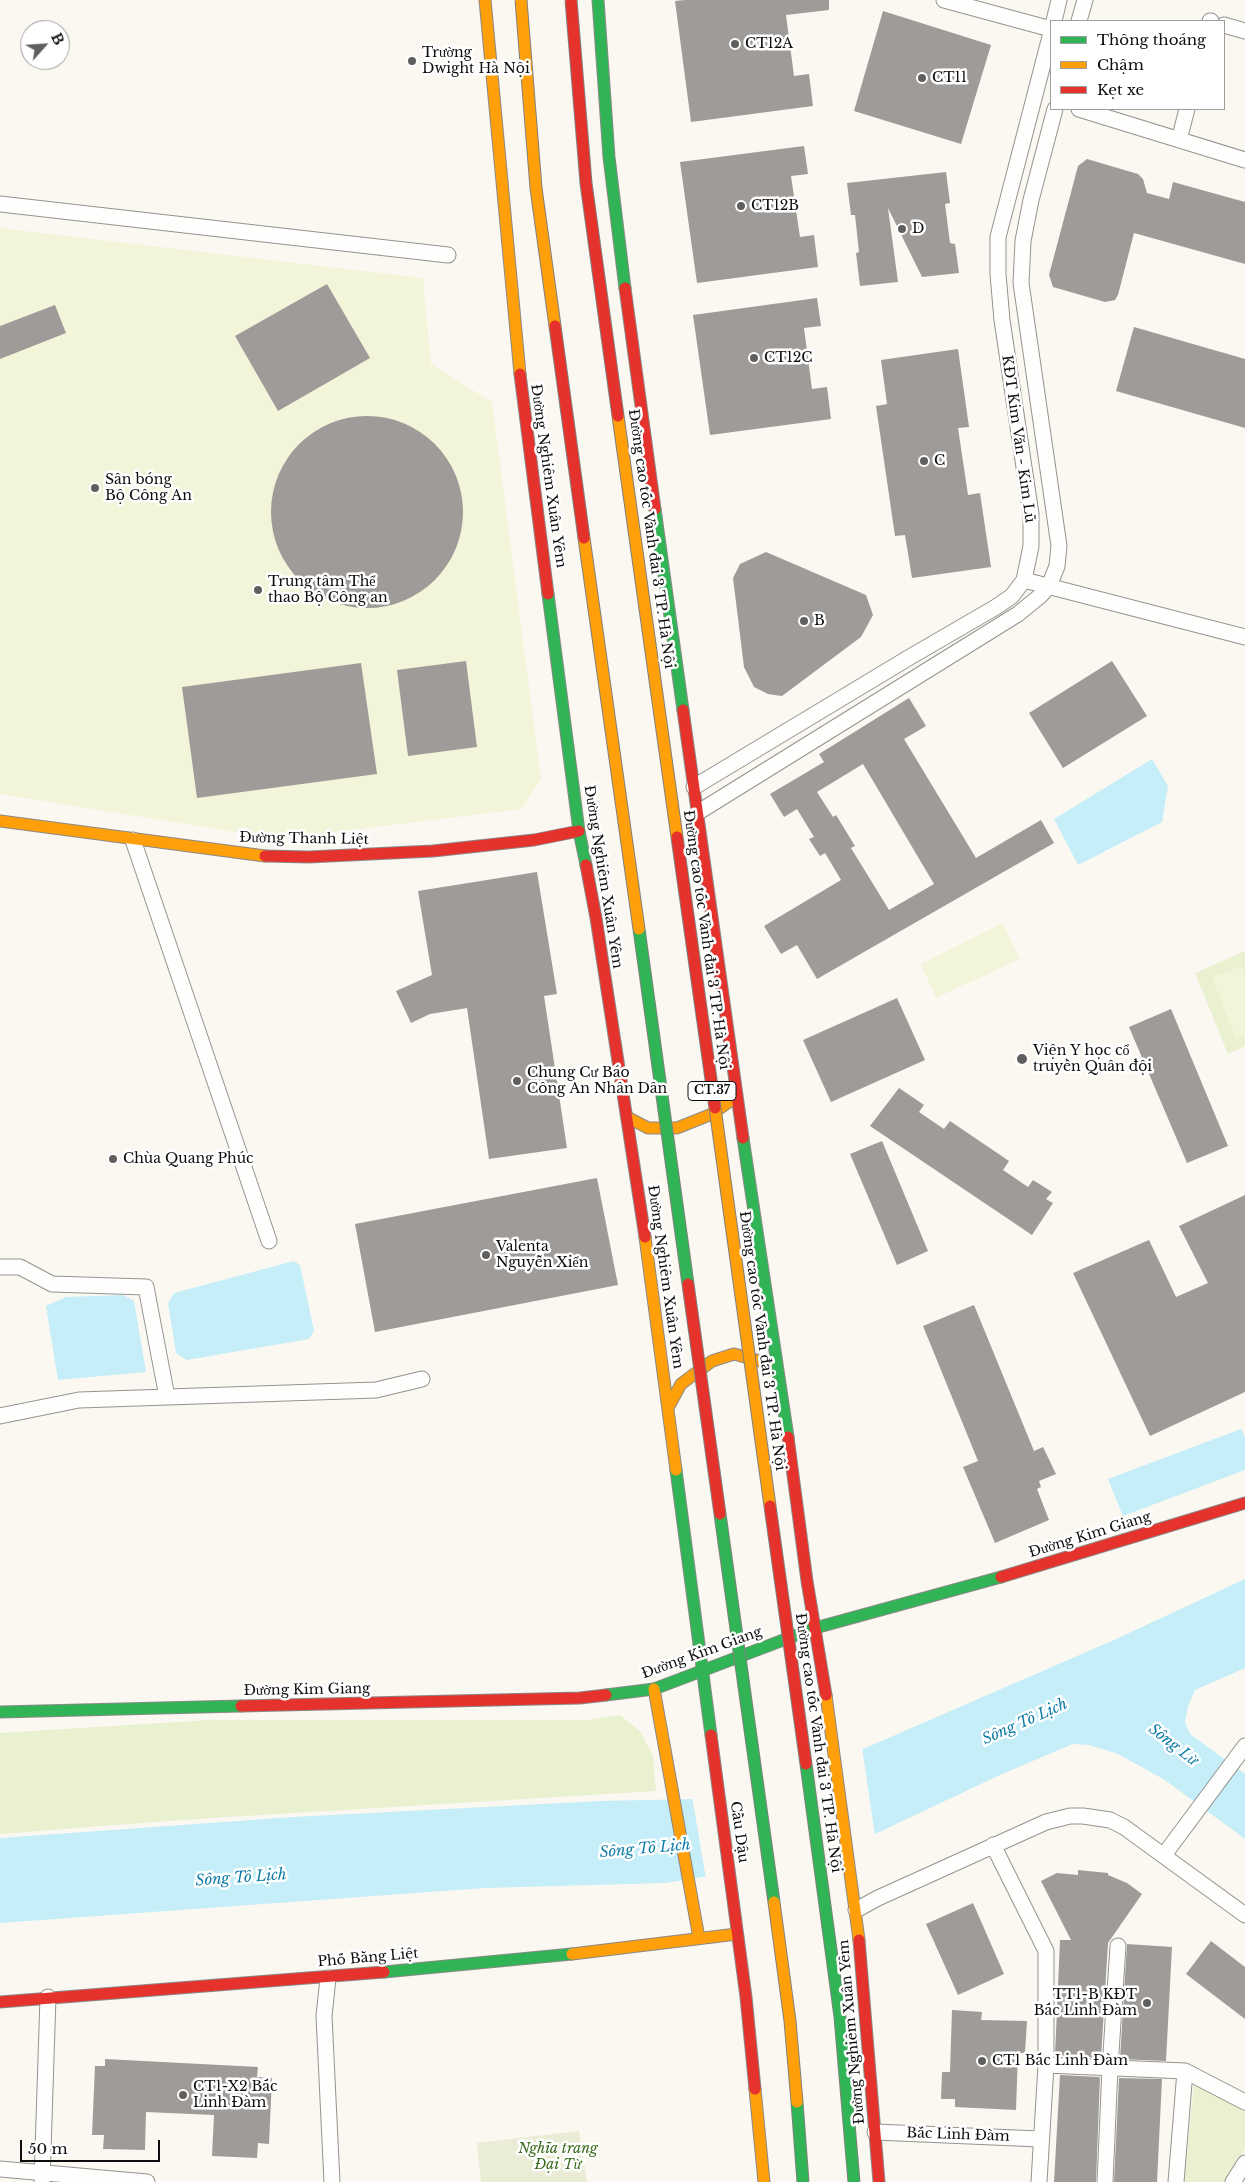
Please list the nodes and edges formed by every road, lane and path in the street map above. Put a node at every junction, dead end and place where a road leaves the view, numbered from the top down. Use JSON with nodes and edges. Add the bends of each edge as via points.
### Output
{"nodes":[{"id":1,"x":485,"y":0,"type":"edge"},
{"id":2,"x":521,"y":0,"type":"edge"},
{"id":3,"x":571,"y":0,"type":"edge"},
{"id":4,"x":598,"y":0,"type":"edge"},
{"id":5,"x":944,"y":0,"type":"edge"},
{"id":6,"x":1059,"y":0,"type":"edge"},
{"id":7,"x":1085,"y":0,"type":"edge"},
{"id":8,"x":1054,"y":20,"type":"edge"},
{"id":9,"x":1079,"y":20,"type":"edge"},
{"id":10,"x":1225,"y":25,"type":"edge"},
{"id":11,"x":1050,"y":29,"type":"edge"},
{"id":12,"x":1245,"y":31,"type":"edge"},
{"id":13,"x":1050,"y":37,"type":"edge"},
{"id":14,"x":1033,"y":97,"type":"junction"},
{"id":15,"x":1050,"y":101,"type":"edge"},
{"id":16,"x":1055,"y":110,"type":"edge"},
{"id":17,"x":1082,"y":110,"type":"edge"},
{"id":18,"x":1187,"y":110,"type":"edge"},
{"id":19,"x":1179,"y":140,"type":"junction"},
{"id":20,"x":1245,"y":160,"type":"edge"},
{"id":21,"x":1009,"y":195,"type":"junction"},
{"id":22,"x":1031,"y":200,"type":"junction"},
{"id":23,"x":0,"y":204,"type":"edge"},
{"id":24,"x":448,"y":255,"type":"dead end"},
{"id":25,"x":1025,"y":318,"type":"junction"},
{"id":26,"x":1002,"y":320,"type":"junction"},
{"id":27,"x":1024,"y":580,"type":"junction"},
{"id":28,"x":1049,"y":586,"type":"junction"},
{"id":29,"x":1245,"y":637,"type":"edge"},
{"id":30,"x":910,"y":656,"type":"junction"},
{"id":31,"x":922,"y":673,"type":"junction"},
{"id":32,"x":694,"y":787,"type":"junction"},
{"id":33,"x":697,"y":813,"type":"junction"},
{"id":34,"x":0,"y":821,"type":"edge"},
{"id":35,"x":579,"y":831,"type":"junction"},
{"id":36,"x":133,"y":840,"type":"junction"},
{"id":37,"x":736,"y":1097,"type":"junction"},
{"id":38,"x":627,"y":1117,"type":"junction"},
{"id":39,"x":269,"y":1242,"type":"dead end"},
{"id":40,"x":0,"y":1267,"type":"edge"},
{"id":41,"x":779,"y":1367,"type":"junction"},
{"id":42,"x":422,"y":1379,"type":"dead end"},
{"id":43,"x":167,"y":1397,"type":"junction"},
{"id":44,"x":668,"y":1408,"type":"junction"},
{"id":45,"x":0,"y":1416,"type":"edge"},
{"id":46,"x":1245,"y":1503,"type":"edge"},
{"id":47,"x":815,"y":1628,"type":"junction"},
{"id":48,"x":702,"y":1670,"type":"junction"},
{"id":49,"x":654,"y":1689,"type":"junction"},
{"id":50,"x":0,"y":1712,"type":"edge"},
{"id":51,"x":1242,"y":1750,"type":"edge"},
{"id":52,"x":714,"y":1755,"type":"joint"},
{"id":53,"x":993,"y":1845,"type":"junction"},
{"id":54,"x":1164,"y":1855,"type":"junction"},
{"id":55,"x":856,"y":1910,"type":"junction"},
{"id":56,"x":1245,"y":1915,"type":"edge"},
{"id":57,"x":737,"y":1934,"type":"junction"},
{"id":58,"x":699,"y":1938,"type":"junction"},
{"id":59,"x":1118,"y":1946,"type":"dead end"},
{"id":60,"x":328,"y":1978,"type":"junction"},
{"id":61,"x":48,"y":1997,"type":"junction"},
{"id":62,"x":0,"y":2002,"type":"edge"},
{"id":63,"x":1046,"y":2065,"type":"junction"},
{"id":64,"x":1110,"y":2068,"type":"junction"},
{"id":65,"x":1185,"y":2071,"type":"junction"},
{"id":66,"x":1245,"y":2102,"type":"edge"},
{"id":67,"x":875,"y":2132,"type":"junction"},
{"id":68,"x":1040,"y":2139,"type":"junction"},
{"id":69,"x":1245,"y":2163,"type":"edge"},
{"id":70,"x":0,"y":2169,"type":"edge"},
{"id":71,"x":42,"y":2178,"type":"edge"},
{"id":72,"x":148,"y":2182,"type":"edge"},
{"id":73,"x":332,"y":2182,"type":"edge"},
{"id":74,"x":764,"y":2182,"type":"edge"},
{"id":75,"x":803,"y":2182,"type":"edge"},
{"id":76,"x":854,"y":2182,"type":"edge"},
{"id":77,"x":878,"y":2182,"type":"edge"},
{"id":78,"x":1039,"y":2182,"type":"edge"},
{"id":79,"x":1106,"y":2182,"type":"edge"},
{"id":80,"x":1176,"y":2182,"type":"edge"},
{"id":81,"x":1233,"y":2182,"type":"edge"}],
"edges":[{"from":1,"to":35,"type":"main road","name":"Đường Nghiêm Xuân Yêm","via":[[517,354]]},
{"from":2,"to":75,"type":"main road","bridge":true,"via":[[537,198],[789,2012]]},
{"from":3,"to":76,"type":"main road","name":"Đường cao tốc Vành đai 3 TP. Hà Nội","number":"CT.37","bridge":true,"via":[[586,183],[818,1850],[840,2017]]},
{"from":4,"to":32,"type":"main road","via":[[610,166]]},
{"from":5,"to":11,"type":"street"},
{"from":6,"to":8,"type":"street"},
{"from":7,"to":9,"type":"street"},
{"from":10,"to":12,"type":"street"},
{"from":13,"to":14,"type":"street","name":"KĐT Kim Văn - Kim Lũ"},
{"from":14,"to":15,"type":"street"},
{"from":14,"to":21,"type":"street","name":"KĐT Kim Văn - Kim Lũ"},
{"from":16,"to":22,"type":"street","name":"KĐT Kim Văn - Kim Lũ"},
{"from":17,"to":19,"type":"street"},
{"from":18,"to":19,"type":"street"},
{"from":19,"to":20,"type":"street"},
{"from":21,"to":22,"type":"street"},
{"from":21,"to":26,"type":"street","name":"KĐT Kim Văn - Kim Lũ","via":[[998,237]]},
{"from":22,"to":25,"type":"street","name":"KĐT Kim Văn - Kim Lũ","via":[[1022,240],[1021,283]]},
{"from":23,"to":24,"type":"street"},
{"from":25,"to":26,"type":"street"},
{"from":25,"to":28,"type":"street","name":"KĐT Kim Văn - Kim Lũ","via":[[1059,546],[1058,566]]},
{"from":26,"to":27,"type":"street","name":"KĐT Kim Văn - Kim Lũ","via":[[1031,514],[1032,546]]},
{"from":27,"to":28,"type":"street"},
{"from":27,"to":30,"type":"street","name":"KĐT Kim Văn - Kim Lũ","via":[[1012,596]]},
{"from":28,"to":29,"type":"street"},
{"from":28,"to":31,"type":"street","name":"KĐT Kim Văn - Kim Lũ","via":[[1018,614]]},
{"from":30,"to":31,"type":"street"},
{"from":30,"to":32,"type":"street","name":"KĐT Kim Văn - Kim Lũ"},
{"from":31,"to":33,"type":"street","name":"KĐT Kim Văn - Kim Lũ"},
{"from":32,"to":33,"type":"main road"},
{"from":33,"to":37,"type":"main road"},
{"from":34,"to":36,"type":"main road","name":"Đường Thanh Liệt"},
{"from":35,"to":36,"type":"main road","name":"Đường Thanh Liệt","via":[[534,840],[433,851],[309,857],[258,856]]},
{"from":35,"to":38,"type":"main road","name":"Đường Nghiêm Xuân Yêm"},
{"from":36,"to":39,"type":"street"},
{"from":37,"to":38,"type":"main road","via":[[712,1114],[676,1128],[648,1128]]},
{"from":37,"to":41,"type":"main road"},
{"from":38,"to":44,"type":"main road","name":"Đường Nghiêm Xuân Yêm"},
{"from":40,"to":43,"type":"street","via":[[20,1267],[52,1284],[146,1287]]},
{"from":41,"to":44,"type":"main road","via":[[734,1354],[722,1357],[702,1367],[681,1384]]},
{"from":41,"to":47,"type":"main road"},
{"from":42,"to":43,"type":"street","via":[[376,1390]]},
{"from":43,"to":45,"type":"street","via":[[79,1400]]},
{"from":44,"to":48,"type":"main road","name":"Đường Nghiêm Xuân Yêm"},
{"from":46,"to":47,"type":"main road","name":"Đường Kim Giang","via":[[1007,1576]]},
{"from":47,"to":48,"type":"main road","name":"Đường Kim Giang"},
{"from":47,"to":55,"type":"main road","name":"Đường Nghiêm Xuân Yêm"},
{"from":48,"to":49,"type":"main road","name":"Đường Kim Giang"},
{"from":48,"to":52,"type":"main road","name":"Đường Nghiêm Xuân Yêm"},
{"from":49,"to":50,"type":"main road","name":"Đường Kim Giang","via":[[580,1698]]},
{"from":49,"to":58,"type":"main road"},
{"from":51,"to":54,"type":"street"},
{"from":52,"to":57,"type":"main road","name":"Cầu Dậu"},
{"from":53,"to":54,"type":"street","via":[[1046,1822],[1083,1816],[1110,1820]]},
{"from":53,"to":55,"type":"street"},
{"from":53,"to":63,"type":"street","via":[[1046,1951]]},
{"from":54,"to":56,"type":"street"},
{"from":55,"to":67,"type":"main road","name":"Đường Nghiêm Xuân Yêm"},
{"from":57,"to":58,"type":"main road","name":"Phố Bằng Liệt"},
{"from":57,"to":74,"type":"main road"},
{"from":58,"to":60,"type":"main road","name":"Phố Bằng Liệt"},
{"from":59,"to":64,"type":"street"},
{"from":60,"to":61,"type":"main road","name":"Phố Bằng Liệt"},
{"from":60,"to":73,"type":"street","via":[[324,2016]]},
{"from":61,"to":62,"type":"main road","name":"Phố Bằng Liệt"},
{"from":61,"to":71,"type":"street"},
{"from":63,"to":64,"type":"street"},
{"from":63,"to":68,"type":"street"},
{"from":64,"to":65,"type":"street"},
{"from":64,"to":79,"type":"street"},
{"from":65,"to":66,"type":"street"},
{"from":65,"to":80,"type":"street"},
{"from":67,"to":68,"type":"street","name":"Bắc Linh Đàm"},
{"from":67,"to":77,"type":"main road","name":"Đường Nghiêm Xuân Yêm"},
{"from":68,"to":78,"type":"street"},
{"from":69,"to":81,"type":"street"},
{"from":70,"to":71,"type":"street"},
{"from":71,"to":72,"type":"street"}]}
